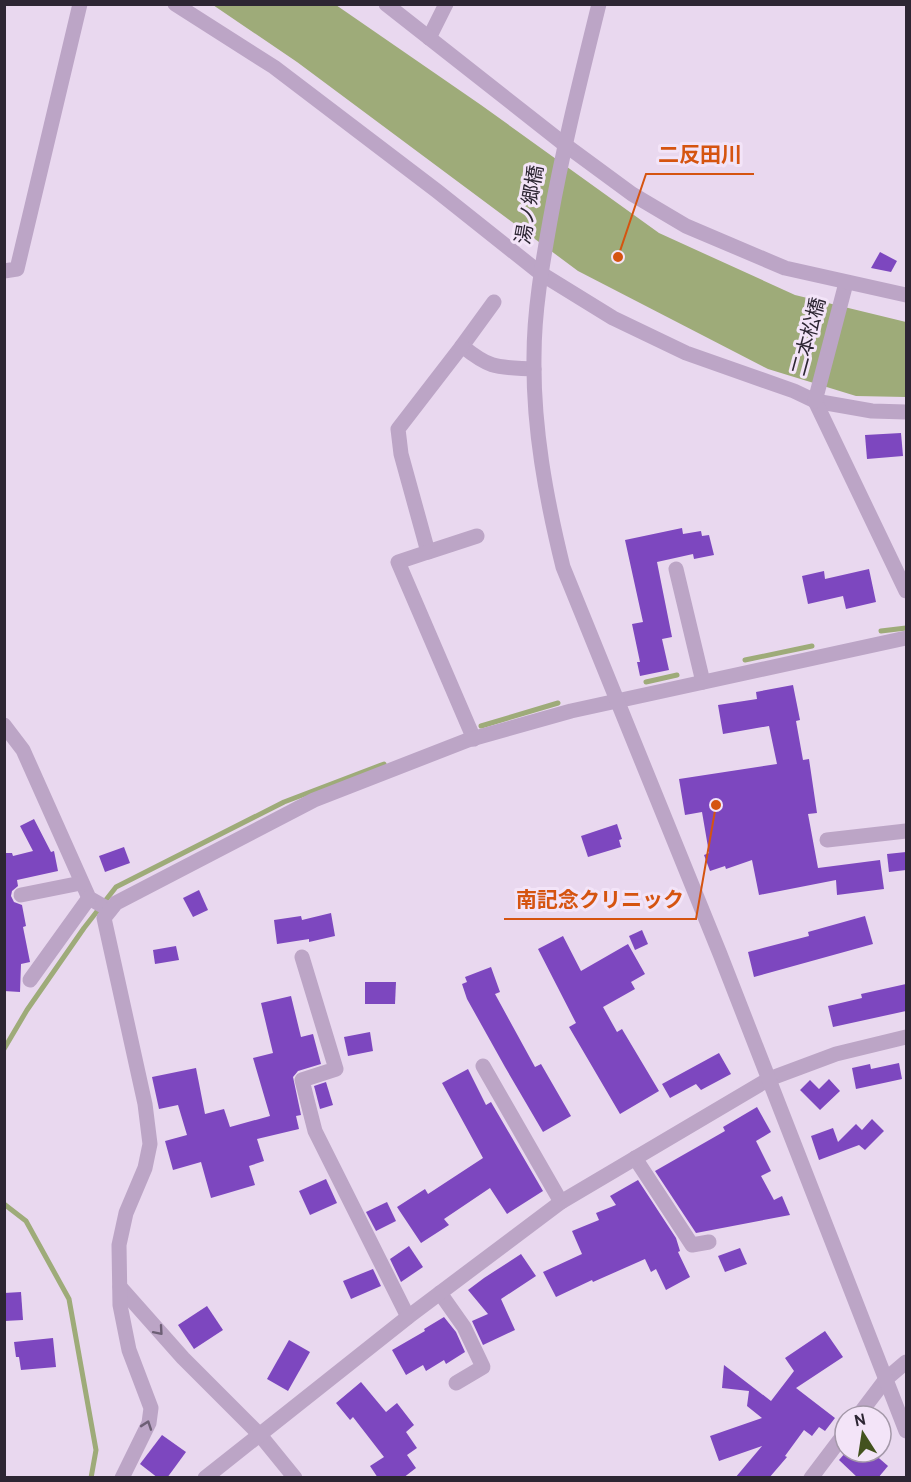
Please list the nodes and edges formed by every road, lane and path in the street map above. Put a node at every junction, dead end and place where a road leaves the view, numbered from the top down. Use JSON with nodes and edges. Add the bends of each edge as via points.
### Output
{"nodes":[{"id":1,"x":80,"y":4,"type":"edge"},
{"id":2,"x":176,"y":4,"type":"edge"},
{"id":3,"x":386,"y":4,"type":"edge"},
{"id":4,"x":446,"y":4,"type":"edge"},
{"id":5,"x":599,"y":4,"type":"edge"},
{"id":6,"x":429,"y":38,"type":"junction"},
{"id":7,"x":564,"y":144,"type":"junction"},
{"id":8,"x":4,"y":271,"type":"edge"},
{"id":9,"x":540,"y":273,"type":"junction"},
{"id":10,"x":846,"y":283,"type":"junction"},
{"id":11,"x":906,"y":295,"type":"edge"},
{"id":12,"x":494,"y":302,"type":"dead end"},
{"id":13,"x":462,"y":346,"type":"junction"},
{"id":14,"x":534,"y":369,"type":"junction"},
{"id":15,"x":815,"y":401,"type":"junction"},
{"id":16,"x":906,"y":412,"type":"edge"},
{"id":17,"x":477,"y":536,"type":"dead end"},
{"id":18,"x":428,"y":552,"type":"junction"},
{"id":19,"x":676,"y":569,"type":"dead end"},
{"id":20,"x":906,"y":591,"type":"edge"},
{"id":21,"x":906,"y":638,"type":"edge"},
{"id":22,"x":703,"y":682,"type":"junction"},
{"id":23,"x":617,"y":702,"type":"junction"},
{"id":24,"x":4,"y":725,"type":"edge"},
{"id":25,"x":474,"y":739,"type":"junction"},
{"id":26,"x":906,"y":831,"type":"edge"},
{"id":27,"x":827,"y":840,"type":"dead end"},
{"id":28,"x":81,"y":883,"type":"junction"},
{"id":29,"x":21,"y":895,"type":"dead end"},
{"id":30,"x":89,"y":898,"type":"junction"},
{"id":31,"x":110,"y":910,"type":"junction"},
{"id":32,"x":302,"y":957,"type":"dead end"},
{"id":33,"x":30,"y":980,"type":"dead end"},
{"id":34,"x":906,"y":1037,"type":"edge"},
{"id":35,"x":483,"y":1066,"type":"dead end"},
{"id":36,"x":769,"y":1079,"type":"junction"},
{"id":37,"x":635,"y":1158,"type":"junction"},
{"id":38,"x":561,"y":1202,"type":"junction"},
{"id":39,"x":709,"y":1242,"type":"dead end"},
{"id":40,"x":120,"y":1287,"type":"junction"},
{"id":41,"x":440,"y":1293,"type":"junction"},
{"id":42,"x":408,"y":1317,"type":"junction"},
{"id":43,"x":906,"y":1362,"type":"edge"},
{"id":44,"x":886,"y":1379,"type":"junction"},
{"id":45,"x":456,"y":1383,"type":"dead end"},
{"id":46,"x":867,"y":1404,"type":"edge"},
{"id":47,"x":906,"y":1431,"type":"edge"},
{"id":48,"x":260,"y":1436,"type":"junction"},
{"id":49,"x":833,"y":1449,"type":"edge"},
{"id":50,"x":122,"y":1478,"type":"edge"},
{"id":51,"x":205,"y":1478,"type":"edge"},
{"id":52,"x":294,"y":1478,"type":"edge"},
{"id":53,"x":811,"y":1478,"type":"edge"}],
"edges":[{"from":1,"to":8,"type":"street","via":[[17,269]]},
{"from":2,"to":9,"type":"street","via":[[274,67]]},
{"from":3,"to":6,"type":"street"},
{"from":4,"to":6,"type":"street"},
{"from":5,"to":7,"type":"street","name":"湯ノ郷橋"},
{"from":6,"to":7,"type":"street"},
{"from":7,"to":9,"type":"street","name":"湯ノ郷橋"},
{"from":7,"to":10,"type":"street","via":[[632,194],[686,226],[785,268]]},
{"from":9,"to":14,"type":"street","name":"湯ノ郷橋"},
{"from":9,"to":15,"type":"street","via":[[613,318],[686,353]]},
{"from":10,"to":11,"type":"street"},
{"from":10,"to":15,"type":"street","name":"二本松橋"},
{"from":12,"to":13,"type":"street"},
{"from":13,"to":14,"type":"street","via":[[483,363]]},
{"from":13,"to":18,"type":"street","via":[[399,429],[401,454]]},
{"from":14,"to":23,"type":"street","name":"湯ノ郷橋","via":[[545,488],[563,567]]},
{"from":15,"to":16,"type":"street","via":[[872,411]]},
{"from":15,"to":20,"type":"street"},
{"from":17,"to":18,"type":"street"},
{"from":18,"to":25,"type":"street","via":[[398,562]]},
{"from":19,"to":22,"type":"street"},
{"from":21,"to":22,"type":"street"},
{"from":22,"to":23,"type":"street"},
{"from":23,"to":25,"type":"street"},
{"from":23,"to":36,"type":"street","name":"湯ノ郷橋"},
{"from":24,"to":28,"type":"street","via":[[23,750]]},
{"from":25,"to":31,"type":"street","via":[[314,800],[116,903]]},
{"from":26,"to":27,"type":"street"},
{"from":28,"to":29,"type":"street"},
{"from":28,"to":30,"type":"street"},
{"from":30,"to":31,"type":"street"},
{"from":30,"to":33,"type":"street"},
{"from":31,"to":40,"type":"street","via":[[104,918],[145,1104],[150,1144],[119,1245]]},
{"from":32,"to":42,"type":"street","via":[[336,1069],[302,1080],[315,1131]]},
{"from":34,"to":36,"type":"street","via":[[836,1054]]},
{"from":35,"to":38,"type":"street"},
{"from":36,"to":37,"type":"street"},
{"from":36,"to":44,"type":"street","name":"湯ノ郷橋"},
{"from":37,"to":38,"type":"street"},
{"from":37,"to":39,"type":"street","via":[[692,1245]]},
{"from":38,"to":41,"type":"street"},
{"from":40,"to":48,"type":"street","one_way":true},
{"from":50,"to":40,"type":"street","one_way":true,"via":[[149,1423],[151,1408],[129,1350]]},
{"from":41,"to":42,"type":"street"},
{"from":41,"to":45,"type":"street","via":[[464,1327],[483,1367]]},
{"from":42,"to":48,"type":"street"},
{"from":43,"to":44,"type":"street"},
{"from":44,"to":46,"type":"street"},
{"from":44,"to":47,"type":"street","name":"湯ノ郷橋"},
{"from":48,"to":51,"type":"street"},
{"from":48,"to":52,"type":"street"},
{"from":49,"to":53,"type":"street"}]}
